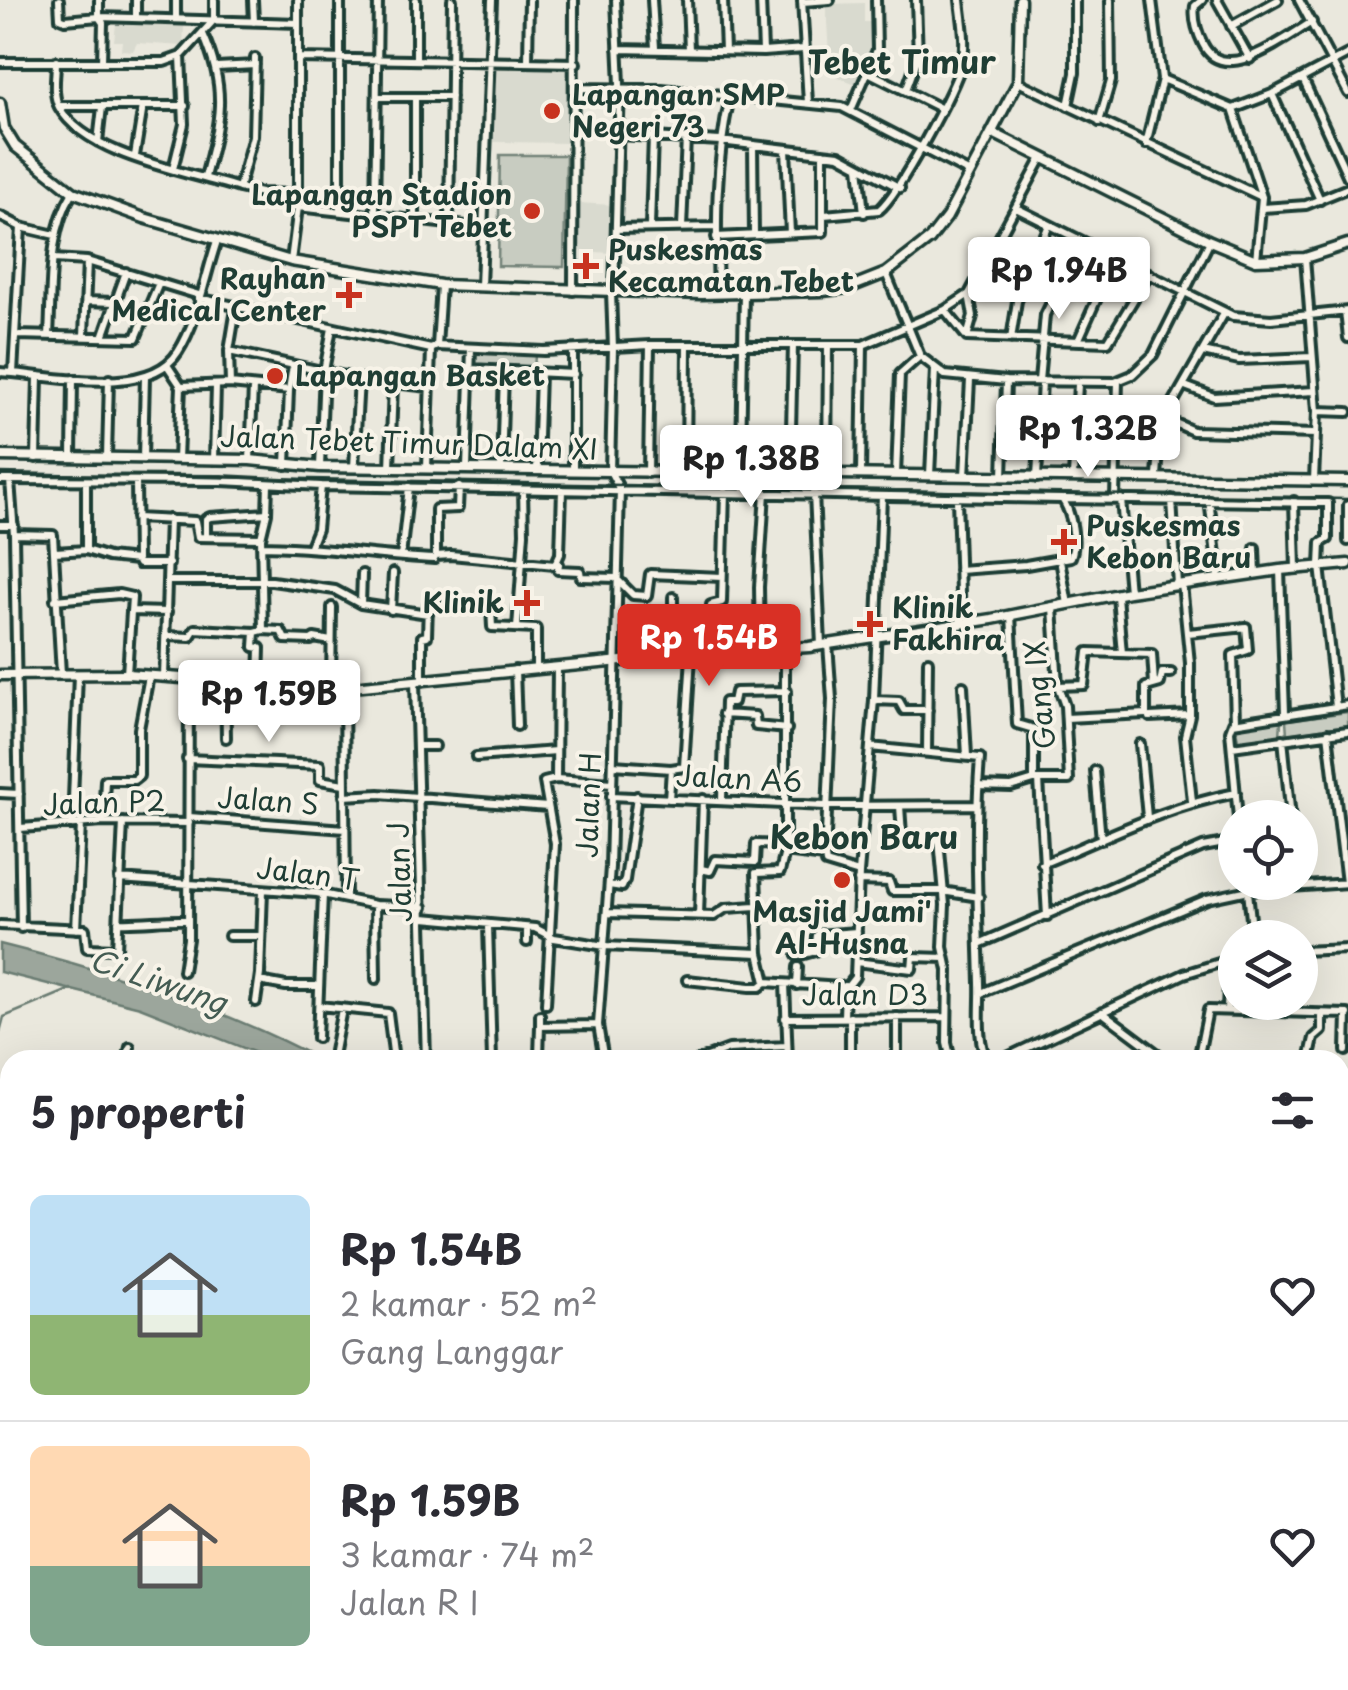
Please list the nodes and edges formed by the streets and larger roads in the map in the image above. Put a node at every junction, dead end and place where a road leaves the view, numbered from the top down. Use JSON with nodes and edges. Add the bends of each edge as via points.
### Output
{"nodes":[{"id":1,"x":59,"y":0,"type":"edge"},
{"id":2,"x":99,"y":0,"type":"edge"},
{"id":3,"x":136,"y":0,"type":"edge"},
{"id":4,"x":176,"y":0,"type":"edge"},
{"id":5,"x":214,"y":0,"type":"edge"},
{"id":6,"x":253,"y":0,"type":"edge"},
{"id":7,"x":298,"y":0,"type":"edge"},
{"id":8,"x":340,"y":0,"type":"edge"},
{"id":9,"x":378,"y":0,"type":"edge"},
{"id":10,"x":416,"y":0,"type":"edge"},
{"id":11,"x":452,"y":0,"type":"edge"},
{"id":12,"x":492,"y":0,"type":"edge"},
{"id":13,"x":529,"y":0,"type":"edge"},
{"id":14,"x":574,"y":0,"type":"edge"},
{"id":15,"x":616,"y":0,"type":"edge"},
{"id":16,"x":652,"y":0,"type":"edge"},
{"id":17,"x":687,"y":0,"type":"edge"},
{"id":18,"x":722,"y":0,"type":"edge"},
{"id":19,"x":760,"y":0,"type":"edge"},
{"id":20,"x":830,"y":0,"type":"edge"},
{"id":21,"x":876,"y":0,"type":"edge"},
{"id":22,"x":916,"y":0,"type":"edge"},
{"id":23,"x":960,"y":0,"type":"edge"},
{"id":24,"x":1020,"y":0,"type":"edge"},
{"id":25,"x":1075,"y":0,"type":"edge"},
{"id":26,"x":1110,"y":0,"type":"edge"},
{"id":27,"x":1152,"y":0,"type":"edge"},
{"id":28,"x":1202,"y":0,"type":"edge"},
{"id":29,"x":1217,"y":0,"type":"edge"},
{"id":30,"x":1278,"y":0,"type":"edge"},
{"id":31,"x":1299,"y":0,"type":"edge"},
{"id":32,"x":802,"y":1,"type":"edge"},
{"id":33,"x":99,"y":17,"type":"junction"},
{"id":34,"x":136,"y":18,"type":"junction"},
{"id":35,"x":176,"y":18,"type":"junction"},
{"id":36,"x":214,"y":20,"type":"junction"},
{"id":37,"x":254,"y":22,"type":"junction"},
{"id":38,"x":1312,"y":22,"type":"junction"},
{"id":39,"x":298,"y":23,"type":"junction"},
{"id":40,"x":1231,"y":26,"type":"junction"},
{"id":41,"x":203,"y":34,"type":"junction"},
{"id":42,"x":654,"y":48,"type":"junction"},
{"id":43,"x":618,"y":49,"type":"junction"},
{"id":44,"x":804,"y":49,"type":"junction"},
{"id":45,"x":688,"y":50,"type":"junction"},
{"id":46,"x":725,"y":51,"type":"junction"},
{"id":47,"x":763,"y":52,"type":"junction"},
{"id":48,"x":1348,"y":54,"type":"edge"},
{"id":49,"x":181,"y":56,"type":"junction"},
{"id":50,"x":298,"y":58,"type":"junction"},
{"id":51,"x":340,"y":59,"type":"junction"},
{"id":52,"x":378,"y":59,"type":"junction"},
{"id":53,"x":1250,"y":59,"type":"junction"},
{"id":54,"x":416,"y":60,"type":"junction"},
{"id":55,"x":452,"y":60,"type":"junction"},
{"id":56,"x":56,"y":61,"type":"junction"},
{"id":57,"x":102,"y":61,"type":"junction"},
{"id":58,"x":490,"y":61,"type":"junction"},
{"id":59,"x":1334,"y":61,"type":"junction"},
{"id":60,"x":0,"y":62,"type":"edge"},
{"id":61,"x":528,"y":62,"type":"junction"},
{"id":62,"x":576,"y":63,"type":"junction"},
{"id":63,"x":217,"y":66,"type":"junction"},
{"id":64,"x":870,"y":73,"type":"junction"},
{"id":65,"x":1162,"y":78,"type":"junction"},
{"id":66,"x":1303,"y":78,"type":"junction"},
{"id":67,"x":1018,"y":82,"type":"junction"},
{"id":68,"x":576,"y":88,"type":"junction"},
{"id":69,"x":620,"y":88,"type":"junction"},
{"id":70,"x":906,"y":90,"type":"junction"},
{"id":71,"x":1348,"y":93,"type":"edge"},
{"id":72,"x":1272,"y":94,"type":"junction"},
{"id":73,"x":377,"y":97,"type":"junction"},
{"id":74,"x":415,"y":97,"type":"junction"},
{"id":75,"x":451,"y":97,"type":"junction"},
{"id":76,"x":730,"y":97,"type":"junction"},
{"id":77,"x":0,"y":103,"type":"edge"},
{"id":78,"x":808,"y":103,"type":"junction"},
{"id":79,"x":59,"y":106,"type":"junction"},
{"id":80,"x":102,"y":106,"type":"junction"},
{"id":81,"x":143,"y":106,"type":"junction"},
{"id":82,"x":184,"y":106,"type":"junction"},
{"id":83,"x":1068,"y":106,"type":"junction"},
{"id":84,"x":940,"y":108,"type":"junction"},
{"id":85,"x":1233,"y":109,"type":"junction"},
{"id":86,"x":851,"y":110,"type":"junction"},
{"id":87,"x":1099,"y":122,"type":"junction"},
{"id":88,"x":2,"y":129,"type":"edge"},
{"id":89,"x":992,"y":133,"type":"junction"},
{"id":90,"x":618,"y":135,"type":"junction"},
{"id":91,"x":653,"y":137,"type":"junction"},
{"id":92,"x":686,"y":138,"type":"junction"},
{"id":93,"x":720,"y":141,"type":"junction"},
{"id":94,"x":98,"y":142,"type":"junction"},
{"id":95,"x":1146,"y":144,"type":"junction"},
{"id":96,"x":753,"y":145,"type":"junction"},
{"id":97,"x":920,"y":147,"type":"junction"},
{"id":98,"x":786,"y":149,"type":"junction"},
{"id":99,"x":823,"y":153,"type":"junction"},
{"id":100,"x":135,"y":156,"type":"junction"},
{"id":101,"x":1042,"y":158,"type":"junction"},
{"id":102,"x":173,"y":168,"type":"junction"},
{"id":103,"x":858,"y":168,"type":"junction"},
{"id":104,"x":970,"y":173,"type":"junction"},
{"id":105,"x":1348,"y":176,"type":"edge"},
{"id":106,"x":205,"y":177,"type":"junction"},
{"id":107,"x":239,"y":188,"type":"junction"},
{"id":108,"x":900,"y":188,"type":"junction"},
{"id":109,"x":1348,"y":188,"type":"edge"},
{"id":110,"x":73,"y":192,"type":"junction"},
{"id":111,"x":298,"y":194,"type":"junction"},
{"id":112,"x":1262,"y":198,"type":"junction"},
{"id":113,"x":1320,"y":200,"type":"junction"},
{"id":114,"x":298,"y":207,"type":"junction"},
{"id":115,"x":1016,"y":208,"type":"junction"},
{"id":116,"x":1263,"y":208,"type":"junction"},
{"id":117,"x":340,"y":210,"type":"junction"},
{"id":118,"x":864,"y":214,"type":"junction"},
{"id":119,"x":376,"y":215,"type":"junction"},
{"id":120,"x":824,"y":215,"type":"junction"},
{"id":121,"x":0,"y":216,"type":"edge"},
{"id":122,"x":415,"y":222,"type":"junction"},
{"id":123,"x":449,"y":224,"type":"junction"},
{"id":124,"x":1049,"y":225,"type":"junction"},
{"id":125,"x":650,"y":226,"type":"junction"},
{"id":126,"x":21,"y":227,"type":"junction"},
{"id":127,"x":682,"y":227,"type":"junction"},
{"id":128,"x":716,"y":227,"type":"junction"},
{"id":129,"x":484,"y":228,"type":"junction"},
{"id":130,"x":616,"y":229,"type":"junction"},
{"id":131,"x":790,"y":233,"type":"junction"},
{"id":132,"x":754,"y":234,"type":"junction"},
{"id":133,"x":55,"y":236,"type":"junction"},
{"id":134,"x":716,"y":237,"type":"junction"},
{"id":135,"x":217,"y":241,"type":"junction"},
{"id":136,"x":1081,"y":241,"type":"junction"},
{"id":137,"x":1210,"y":241,"type":"junction"},
{"id":138,"x":1348,"y":244,"type":"edge"},
{"id":139,"x":1115,"y":258,"type":"junction"},
{"id":140,"x":1305,"y":258,"type":"junction"},
{"id":141,"x":54,"y":259,"type":"junction"},
{"id":142,"x":1256,"y":260,"type":"junction"},
{"id":143,"x":87,"y":261,"type":"junction"},
{"id":144,"x":291,"y":262,"type":"junction"},
{"id":145,"x":126,"y":272,"type":"junction"},
{"id":146,"x":886,"y":273,"type":"junction"},
{"id":147,"x":1149,"y":274,"type":"junction"},
{"id":148,"x":159,"y":282,"type":"junction"},
{"id":149,"x":441,"y":286,"type":"junction"},
{"id":150,"x":481,"y":286,"type":"junction"},
{"id":151,"x":573,"y":291,"type":"junction"},
{"id":152,"x":612,"y":292,"type":"junction"},
{"id":153,"x":744,"y":292,"type":"junction"},
{"id":154,"x":1184,"y":292,"type":"junction"},
{"id":155,"x":718,"y":293,"type":"junction"},
{"id":156,"x":969,"y":294,"type":"junction"},
{"id":157,"x":199,"y":297,"type":"junction"},
{"id":158,"x":86,"y":301,"type":"junction"},
{"id":159,"x":114,"y":302,"type":"junction"},
{"id":160,"x":236,"y":308,"type":"junction"},
{"id":161,"x":945,"y":310,"type":"junction"},
{"id":162,"x":1224,"y":312,"type":"junction"},
{"id":163,"x":1346,"y":312,"type":"edge"},
{"id":164,"x":1309,"y":316,"type":"junction"},
{"id":165,"x":907,"y":327,"type":"junction"},
{"id":166,"x":332,"y":328,"type":"junction"},
{"id":167,"x":16,"y":335,"type":"junction"},
{"id":168,"x":49,"y":335,"type":"junction"},
{"id":169,"x":84,"y":336,"type":"junction"},
{"id":170,"x":103,"y":338,"type":"junction"},
{"id":171,"x":967,"y":338,"type":"junction"},
{"id":172,"x":1348,"y":338,"type":"edge"},
{"id":173,"x":1011,"y":339,"type":"junction"},
{"id":174,"x":1040,"y":339,"type":"junction"},
{"id":175,"x":1078,"y":341,"type":"junction"},
{"id":176,"x":650,"y":345,"type":"junction"},
{"id":177,"x":687,"y":345,"type":"junction"},
{"id":178,"x":793,"y":345,"type":"junction"},
{"id":179,"x":863,"y":345,"type":"junction"},
{"id":180,"x":745,"y":346,"type":"junction"},
{"id":181,"x":828,"y":346,"type":"junction"},
{"id":182,"x":434,"y":347,"type":"junction"},
{"id":183,"x":472,"y":348,"type":"junction"},
{"id":184,"x":614,"y":348,"type":"junction"},
{"id":185,"x":573,"y":350,"type":"junction"},
{"id":186,"x":230,"y":351,"type":"junction"},
{"id":187,"x":1202,"y":352,"type":"junction"},
{"id":188,"x":920,"y":356,"type":"junction"},
{"id":189,"x":1311,"y":357,"type":"junction"},
{"id":190,"x":168,"y":365,"type":"junction"},
{"id":191,"x":293,"y":366,"type":"junction"},
{"id":192,"x":472,"y":369,"type":"junction"},
{"id":193,"x":935,"y":370,"type":"junction"},
{"id":194,"x":324,"y":371,"type":"junction"},
{"id":195,"x":0,"y":372,"type":"edge"},
{"id":196,"x":504,"y":372,"type":"junction"},
{"id":197,"x":13,"y":373,"type":"junction"},
{"id":198,"x":540,"y":374,"type":"junction"},
{"id":199,"x":574,"y":374,"type":"junction"},
{"id":200,"x":145,"y":376,"type":"junction"},
{"id":201,"x":38,"y":377,"type":"junction"},
{"id":202,"x":73,"y":378,"type":"junction"},
{"id":203,"x":109,"y":379,"type":"junction"},
{"id":204,"x":359,"y":379,"type":"junction"},
{"id":205,"x":970,"y":380,"type":"junction"},
{"id":206,"x":1006,"y":381,"type":"junction"},
{"id":207,"x":1041,"y":381,"type":"junction"},
{"id":208,"x":1118,"y":381,"type":"junction"},
{"id":209,"x":230,"y":384,"type":"junction"},
{"id":210,"x":393,"y":384,"type":"junction"},
{"id":211,"x":1078,"y":384,"type":"junction"},
{"id":212,"x":182,"y":386,"type":"junction"},
{"id":213,"x":216,"y":386,"type":"junction"},
{"id":214,"x":1185,"y":386,"type":"junction"},
{"id":215,"x":253,"y":387,"type":"junction"},
{"id":216,"x":429,"y":387,"type":"junction"},
{"id":217,"x":289,"y":390,"type":"junction"},
{"id":218,"x":1314,"y":391,"type":"junction"},
{"id":219,"x":1118,"y":406,"type":"junction"},
{"id":220,"x":1317,"y":411,"type":"junction"},
{"id":221,"x":1348,"y":412,"type":"edge"},
{"id":222,"x":1166,"y":417,"type":"junction"},
{"id":223,"x":1316,"y":434,"type":"junction"},
{"id":224,"x":0,"y":456,"type":"edge"},
{"id":225,"x":72,"y":457,"type":"junction"},
{"id":226,"x":107,"y":457,"type":"junction"},
{"id":227,"x":36,"y":458,"type":"junction"},
{"id":228,"x":143,"y":458,"type":"junction"},
{"id":229,"x":178,"y":458,"type":"junction"},
{"id":230,"x":214,"y":460,"type":"junction"},
{"id":231,"x":250,"y":460,"type":"junction"},
{"id":232,"x":286,"y":465,"type":"junction"},
{"id":233,"x":320,"y":467,"type":"junction"},
{"id":234,"x":354,"y":467,"type":"junction"},
{"id":235,"x":390,"y":468,"type":"junction"},
{"id":236,"x":427,"y":468,"type":"junction"},
{"id":237,"x":467,"y":468,"type":"junction"},
{"id":238,"x":501,"y":470,"type":"junction"},
{"id":239,"x":537,"y":470,"type":"junction"},
{"id":240,"x":573,"y":470,"type":"junction"},
{"id":241,"x":610,"y":471,"type":"junction"},
{"id":242,"x":648,"y":472,"type":"junction"},
{"id":243,"x":827,"y":472,"type":"junction"},
{"id":244,"x":686,"y":473,"type":"junction"},
{"id":245,"x":744,"y":473,"type":"junction"},
{"id":246,"x":790,"y":473,"type":"junction"},
{"id":247,"x":862,"y":474,"type":"junction"},
{"id":248,"x":896,"y":474,"type":"junction"},
{"id":249,"x":930,"y":475,"type":"junction"},
{"id":250,"x":965,"y":476,"type":"junction"},
{"id":251,"x":1115,"y":476,"type":"junction"},
{"id":252,"x":1157,"y":476,"type":"junction"},
{"id":253,"x":1003,"y":477,"type":"junction"},
{"id":254,"x":1037,"y":478,"type":"junction"},
{"id":255,"x":1073,"y":479,"type":"junction"},
{"id":256,"x":0,"y":480,"type":"edge"},
{"id":257,"x":10,"y":480,"type":"junction"},
{"id":258,"x":1314,"y":480,"type":"junction"},
{"id":259,"x":86,"y":481,"type":"junction"},
{"id":260,"x":1348,"y":481,"type":"edge"},
{"id":261,"x":136,"y":482,"type":"junction"},
{"id":262,"x":268,"y":484,"type":"junction"},
{"id":263,"x":322,"y":486,"type":"junction"},
{"id":264,"x":409,"y":487,"type":"junction"},
{"id":265,"x":459,"y":487,"type":"junction"},
{"id":266,"x":522,"y":490,"type":"junction"},
{"id":267,"x":562,"y":490,"type":"junction"},
{"id":268,"x":620,"y":490,"type":"junction"},
{"id":269,"x":725,"y":491,"type":"junction"},
{"id":270,"x":744,"y":492,"type":"junction"},
{"id":271,"x":764,"y":492,"type":"junction"},
{"id":272,"x":814,"y":493,"type":"junction"},
{"id":273,"x":882,"y":496,"type":"junction"},
{"id":274,"x":1118,"y":498,"type":"junction"},
{"id":275,"x":1172,"y":498,"type":"junction"},
{"id":276,"x":957,"y":499,"type":"junction"},
{"id":277,"x":1062,"y":499,"type":"junction"},
{"id":278,"x":1209,"y":500,"type":"junction"},
{"id":279,"x":1294,"y":501,"type":"junction"},
{"id":280,"x":1348,"y":506,"type":"edge"},
{"id":281,"x":267,"y":514,"type":"junction"},
{"id":282,"x":136,"y":518,"type":"junction"},
{"id":283,"x":169,"y":519,"type":"junction"},
{"id":284,"x":0,"y":525,"type":"edge"},
{"id":285,"x":14,"y":529,"type":"junction"},
{"id":286,"x":206,"y":536,"type":"junction"},
{"id":287,"x":1348,"y":540,"type":"edge"},
{"id":288,"x":260,"y":542,"type":"junction"},
{"id":289,"x":310,"y":546,"type":"junction"},
{"id":290,"x":1255,"y":548,"type":"dead end"},
{"id":291,"x":86,"y":550,"type":"junction"},
{"id":292,"x":56,"y":552,"type":"junction"},
{"id":293,"x":436,"y":556,"type":"junction"},
{"id":294,"x":401,"y":557,"type":"junction"},
{"id":295,"x":1060,"y":560,"type":"junction"},
{"id":296,"x":138,"y":562,"type":"junction"},
{"id":297,"x":523,"y":562,"type":"junction"},
{"id":298,"x":559,"y":562,"type":"junction"},
{"id":299,"x":169,"y":564,"type":"junction"},
{"id":300,"x":1348,"y":564,"type":"edge"},
{"id":301,"x":1320,"y":566,"type":"junction"},
{"id":302,"x":1296,"y":568,"type":"junction"},
{"id":303,"x":959,"y":570,"type":"junction"},
{"id":304,"x":1280,"y":570,"type":"junction"},
{"id":305,"x":393,"y":572,"type":"dead end"},
{"id":306,"x":1256,"y":573,"type":"junction"},
{"id":307,"x":362,"y":574,"type":"dead end"},
{"id":308,"x":722,"y":577,"type":"junction"},
{"id":309,"x":616,"y":578,"type":"junction"},
{"id":310,"x":1220,"y":578,"type":"junction"},
{"id":311,"x":168,"y":581,"type":"junction"},
{"id":312,"x":261,"y":582,"type":"junction"},
{"id":313,"x":1179,"y":585,"type":"junction"},
{"id":314,"x":1129,"y":592,"type":"junction"},
{"id":315,"x":1117,"y":596,"type":"junction"},
{"id":316,"x":673,"y":598,"type":"dead end"},
{"id":317,"x":55,"y":600,"type":"junction"},
{"id":318,"x":361,"y":604,"type":"junction"},
{"id":319,"x":1068,"y":604,"type":"junction"},
{"id":320,"x":1053,"y":606,"type":"junction"},
{"id":321,"x":332,"y":607,"type":"dead end"},
{"id":322,"x":391,"y":610,"type":"junction"},
{"id":323,"x":132,"y":611,"type":"junction"},
{"id":324,"x":167,"y":612,"type":"junction"},
{"id":325,"x":428,"y":614,"type":"junction"},
{"id":326,"x":1011,"y":616,"type":"junction"},
{"id":327,"x":961,"y":624,"type":"junction"},
{"id":328,"x":516,"y":628,"type":"junction"},
{"id":329,"x":259,"y":631,"type":"junction"},
{"id":330,"x":1188,"y":633,"type":"junction"},
{"id":331,"x":167,"y":636,"type":"junction"},
{"id":332,"x":876,"y":636,"type":"junction"},
{"id":333,"x":331,"y":640,"type":"junction"},
{"id":334,"x":824,"y":644,"type":"junction"},
{"id":335,"x":785,"y":649,"type":"junction"},
{"id":336,"x":760,"y":650,"type":"junction"},
{"id":337,"x":1122,"y":653,"type":"junction"},
{"id":338,"x":709,"y":654,"type":"junction"},
{"id":339,"x":673,"y":656,"type":"junction"},
{"id":340,"x":691,"y":656,"type":"junction"},
{"id":341,"x":928,"y":660,"type":"dead end"},
{"id":342,"x":614,"y":662,"type":"junction"},
{"id":343,"x":556,"y":667,"type":"junction"},
{"id":344,"x":536,"y":669,"type":"junction"},
{"id":345,"x":515,"y":670,"type":"junction"},
{"id":346,"x":1171,"y":673,"type":"dead end"},
{"id":347,"x":61,"y":674,"type":"junction"},
{"id":348,"x":78,"y":674,"type":"junction"},
{"id":349,"x":127,"y":674,"type":"junction"},
{"id":350,"x":0,"y":675,"type":"edge"},
{"id":351,"x":15,"y":675,"type":"junction"},
{"id":352,"x":149,"y":676,"type":"junction"},
{"id":353,"x":164,"y":677,"type":"junction"},
{"id":354,"x":189,"y":678,"type":"junction"},
{"id":355,"x":225,"y":681,"type":"junction"},
{"id":356,"x":418,"y":682,"type":"junction"},
{"id":357,"x":259,"y":683,"type":"junction"},
{"id":358,"x":1154,"y":684,"type":"junction"},
{"id":359,"x":963,"y":686,"type":"dead end"},
{"id":360,"x":1058,"y":686,"type":"junction"},
{"id":361,"x":331,"y":689,"type":"junction"},
{"id":362,"x":344,"y":689,"type":"junction"},
{"id":363,"x":788,"y":691,"type":"junction"},
{"id":364,"x":874,"y":700,"type":"junction"},
{"id":365,"x":1336,"y":706,"type":"junction"},
{"id":366,"x":1348,"y":706,"type":"edge"},
{"id":367,"x":928,"y":710,"type":"junction"},
{"id":368,"x":1286,"y":713,"type":"junction"},
{"id":369,"x":723,"y":714,"type":"junction"},
{"id":370,"x":1190,"y":715,"type":"junction"},
{"id":371,"x":1150,"y":717,"type":"dead end"},
{"id":372,"x":1066,"y":718,"type":"junction"},
{"id":373,"x":1235,"y":721,"type":"junction"},
{"id":374,"x":517,"y":726,"type":"dead end"},
{"id":375,"x":787,"y":729,"type":"junction"},
{"id":376,"x":1348,"y":730,"type":"edge"},
{"id":377,"x":1328,"y":733,"type":"junction"},
{"id":378,"x":226,"y":738,"type":"dead end"},
{"id":379,"x":1283,"y":739,"type":"junction"},
{"id":380,"x":1140,"y":744,"type":"dead end"},
{"id":381,"x":418,"y":746,"type":"junction"},
{"id":382,"x":435,"y":746,"type":"dead end"},
{"id":383,"x":870,"y":747,"type":"junction"},
{"id":384,"x":1232,"y":747,"type":"junction"},
{"id":385,"x":556,"y":751,"type":"junction"},
{"id":386,"x":927,"y":752,"type":"junction"},
{"id":387,"x":967,"y":756,"type":"junction"},
{"id":388,"x":476,"y":757,"type":"dead end"},
{"id":389,"x":188,"y":759,"type":"junction"},
{"id":390,"x":613,"y":766,"type":"junction"},
{"id":391,"x":671,"y":769,"type":"junction"},
{"id":392,"x":1094,"y":771,"type":"dead end"},
{"id":393,"x":556,"y":779,"type":"junction"},
{"id":394,"x":1037,"y":780,"type":"junction"},
{"id":395,"x":612,"y":783,"type":"junction"},
{"id":396,"x":344,"y":784,"type":"junction"},
{"id":397,"x":978,"y":786,"type":"junction"},
{"id":398,"x":1236,"y":793,"type":"junction"},
{"id":399,"x":0,"y":794,"type":"edge"},
{"id":400,"x":20,"y":794,"type":"junction"},
{"id":401,"x":344,"y":796,"type":"junction"},
{"id":402,"x":612,"y":796,"type":"junction"},
{"id":403,"x":637,"y":796,"type":"junction"},
{"id":404,"x":420,"y":797,"type":"junction"},
{"id":405,"x":668,"y":798,"type":"junction"},
{"id":406,"x":704,"y":798,"type":"junction"},
{"id":407,"x":722,"y":799,"type":"junction"},
{"id":408,"x":1237,"y":800,"type":"edge"},
{"id":409,"x":1290,"y":800,"type":"edge"},
{"id":410,"x":1192,"y":801,"type":"junction"},
{"id":411,"x":784,"y":803,"type":"junction"},
{"id":412,"x":977,"y":805,"type":"junction"},
{"id":413,"x":548,"y":806,"type":"junction"},
{"id":414,"x":825,"y":806,"type":"junction"},
{"id":415,"x":865,"y":806,"type":"junction"},
{"id":416,"x":900,"y":806,"type":"junction"},
{"id":417,"x":1147,"y":817,"type":"junction"},
{"id":418,"x":189,"y":820,"type":"junction"},
{"id":419,"x":103,"y":822,"type":"junction"},
{"id":420,"x":123,"y":822,"type":"junction"},
{"id":421,"x":76,"y":824,"type":"junction"},
{"id":422,"x":20,"y":828,"type":"junction"},
{"id":423,"x":344,"y":829,"type":"junction"},
{"id":424,"x":1101,"y":840,"type":"junction"},
{"id":425,"x":1218,"y":844,"type":"edge"},
{"id":426,"x":785,"y":849,"type":"junction"},
{"id":427,"x":1345,"y":853,"type":"edge"},
{"id":428,"x":825,"y":857,"type":"junction"},
{"id":429,"x":1042,"y":864,"type":"junction"},
{"id":430,"x":701,"y":869,"type":"junction"},
{"id":431,"x":858,"y":877,"type":"junction"},
{"id":432,"x":119,"y":879,"type":"junction"},
{"id":433,"x":188,"y":882,"type":"junction"},
{"id":434,"x":1347,"y":883,"type":"edge"},
{"id":435,"x":1318,"y":884,"type":"edge"},
{"id":436,"x":609,"y":886,"type":"junction"},
{"id":437,"x":262,"y":890,"type":"junction"},
{"id":438,"x":942,"y":891,"type":"junction"},
{"id":439,"x":323,"y":894,"type":"junction"},
{"id":440,"x":1218,"y":896,"type":"edge"},
{"id":441,"x":980,"y":897,"type":"junction"},
{"id":442,"x":346,"y":898,"type":"junction"},
{"id":443,"x":375,"y":905,"type":"junction"},
{"id":444,"x":423,"y":906,"type":"junction"},
{"id":445,"x":756,"y":906,"type":"junction"},
{"id":446,"x":607,"y":912,"type":"junction"},
{"id":447,"x":699,"y":915,"type":"junction"},
{"id":448,"x":1047,"y":916,"type":"junction"},
{"id":449,"x":424,"y":918,"type":"junction"},
{"id":450,"x":187,"y":920,"type":"junction"},
{"id":451,"x":118,"y":922,"type":"junction"},
{"id":452,"x":0,"y":926,"type":"edge"},
{"id":453,"x":488,"y":926,"type":"junction"},
{"id":454,"x":21,"y":928,"type":"junction"},
{"id":455,"x":527,"y":928,"type":"junction"},
{"id":456,"x":76,"y":929,"type":"junction"},
{"id":457,"x":857,"y":932,"type":"junction"},
{"id":458,"x":229,"y":936,"type":"dead end"},
{"id":459,"x":261,"y":936,"type":"junction"},
{"id":460,"x":550,"y":936,"type":"junction"},
{"id":461,"x":527,"y":942,"type":"dead end"},
{"id":462,"x":979,"y":944,"type":"junction"},
{"id":463,"x":605,"y":946,"type":"junction"},
{"id":464,"x":1348,"y":949,"type":"edge"},
{"id":465,"x":1318,"y":950,"type":"edge"},
{"id":466,"x":759,"y":953,"type":"junction"},
{"id":467,"x":797,"y":956,"type":"dead end"},
{"id":468,"x":945,"y":958,"type":"junction"},
{"id":469,"x":856,"y":962,"type":"junction"},
{"id":470,"x":1218,"y":963,"type":"edge"},
{"id":471,"x":798,"y":967,"type":"dead end"},
{"id":472,"x":184,"y":971,"type":"dead end"},
{"id":473,"x":376,"y":979,"type":"dead end"},
{"id":474,"x":259,"y":980,"type":"junction"},
{"id":475,"x":687,"y":980,"type":"dead end"},
{"id":476,"x":766,"y":982,"type":"junction"},
{"id":477,"x":786,"y":984,"type":"junction"},
{"id":478,"x":797,"y":985,"type":"junction"},
{"id":479,"x":319,"y":986,"type":"junction"},
{"id":480,"x":845,"y":986,"type":"junction"},
{"id":481,"x":980,"y":994,"type":"junction"},
{"id":482,"x":256,"y":1002,"type":"dead end"},
{"id":483,"x":546,"y":1004,"type":"dead end"},
{"id":484,"x":319,"y":1006,"type":"junction"},
{"id":485,"x":342,"y":1009,"type":"junction"},
{"id":486,"x":1218,"y":1011,"type":"edge"},
{"id":487,"x":1102,"y":1012,"type":"junction"},
{"id":488,"x":540,"y":1014,"type":"dead end"},
{"id":489,"x":1318,"y":1014,"type":"edge"},
{"id":490,"x":1322,"y":1014,"type":"junction"},
{"id":491,"x":1348,"y":1014,"type":"edge"},
{"id":492,"x":847,"y":1017,"type":"junction"},
{"id":493,"x":896,"y":1017,"type":"junction"},
{"id":494,"x":946,"y":1017,"type":"junction"},
{"id":495,"x":785,"y":1018,"type":"junction"},
{"id":496,"x":598,"y":1025,"type":"junction"},
{"id":497,"x":540,"y":1026,"type":"junction"},
{"id":498,"x":316,"y":1038,"type":"dead end"},
{"id":499,"x":786,"y":1046,"type":"junction"},
{"id":500,"x":130,"y":1047,"type":"dead end"},
{"id":501,"x":129,"y":1050,"type":"edge"},
{"id":502,"x":334,"y":1050,"type":"dead end"},
{"id":503,"x":393,"y":1050,"type":"edge"},
{"id":504,"x":426,"y":1050,"type":"edge"},
{"id":505,"x":492,"y":1050,"type":"edge"},
{"id":506,"x":539,"y":1050,"type":"edge"},
{"id":507,"x":602,"y":1050,"type":"edge"},
{"id":508,"x":726,"y":1050,"type":"edge"},
{"id":509,"x":787,"y":1050,"type":"edge"},
{"id":510,"x":849,"y":1050,"type":"edge"},
{"id":511,"x":897,"y":1050,"type":"edge"},
{"id":512,"x":949,"y":1050,"type":"edge"},
{"id":513,"x":983,"y":1050,"type":"edge"},
{"id":514,"x":1022,"y":1050,"type":"edge"},
{"id":515,"x":1153,"y":1050,"type":"edge"},
{"id":516,"x":1199,"y":1050,"type":"edge"},
{"id":517,"x":1311,"y":1050,"type":"edge"},
{"id":518,"x":1346,"y":1050,"type":"edge"}],
"edges":[{"from":1,"to":33,"type":"street","via":[[60,18]]},
{"from":2,"to":33,"type":"street"},
{"from":3,"to":34,"type":"street"},
{"from":4,"to":35,"type":"street"},
{"from":5,"to":36,"type":"street"},
{"from":6,"to":37,"type":"street"},
{"from":7,"to":39,"type":"street"},
{"from":8,"to":51,"type":"street"},
{"from":9,"to":52,"type":"street"},
{"from":10,"to":54,"type":"street"},
{"from":11,"to":55,"type":"street"},
{"from":12,"to":58,"type":"street"},
{"from":13,"to":61,"type":"street"},
{"from":14,"to":62,"type":"street"},
{"from":15,"to":43,"type":"street"},
{"from":16,"to":42,"type":"street"},
{"from":17,"to":45,"type":"street"},
{"from":18,"to":46,"type":"street"},
{"from":19,"to":47,"type":"street"},
{"from":20,"to":32,"type":"street"},
{"from":21,"to":64,"type":"street","via":[[877,50]]},
{"from":22,"to":70,"type":"street","via":[[918,57]]},
{"from":23,"to":84,"type":"street","via":[[961,66]]},
{"from":24,"to":67,"type":"street"},
{"from":25,"to":83,"type":"street","via":[[1076,63]]},
{"from":26,"to":87,"type":"street","via":[[1112,81]]},
{"from":27,"to":65,"type":"street"},
{"from":28,"to":53,"type":"street","via":[[1194,14],[1208,52]]},
{"from":29,"to":40,"type":"street"},
{"from":30,"to":40,"type":"street"},
{"from":31,"to":38,"type":"street"},
{"from":32,"to":44,"type":"street"},
{"from":33,"to":34,"type":"street"},
{"from":33,"to":57,"type":"street"},
{"from":34,"to":35,"type":"street"},
{"from":35,"to":36,"type":"street"},
{"from":36,"to":37,"type":"street"},
{"from":36,"to":41,"type":"street"},
{"from":37,"to":39,"type":"street"},
{"from":38,"to":53,"type":"street"},
{"from":38,"to":59,"type":"street"},
{"from":39,"to":50,"type":"street"},
{"from":40,"to":53,"type":"street"},
{"from":41,"to":49,"type":"street"},
{"from":41,"to":63,"type":"street"},
{"from":42,"to":43,"type":"street"},
{"from":42,"to":45,"type":"street"},
{"from":43,"to":69,"type":"street"},
{"from":44,"to":47,"type":"street"},
{"from":44,"to":78,"type":"street"},
{"from":45,"to":46,"type":"street"},
{"from":46,"to":47,"type":"street"},
{"from":48,"to":59,"type":"street"},
{"from":49,"to":57,"type":"street"},
{"from":49,"to":82,"type":"street"},
{"from":50,"to":51,"type":"street"},
{"from":50,"to":111,"type":"street"},
{"from":51,"to":52,"type":"street"},
{"from":51,"to":117,"type":"street"},
{"from":52,"to":54,"type":"street"},
{"from":52,"to":73,"type":"street"},
{"from":54,"to":55,"type":"street"},
{"from":55,"to":58,"type":"street"},
{"from":55,"to":75,"type":"street"},
{"from":56,"to":57,"type":"street"},
{"from":56,"to":60,"type":"street"},
{"from":56,"to":79,"type":"street"},
{"from":58,"to":61,"type":"street"},
{"from":58,"to":129,"type":"street"},
{"from":59,"to":66,"type":"street"},
{"from":59,"to":71,"type":"street"},
{"from":61,"to":62,"type":"street"},
{"from":62,"to":68,"type":"street"},
{"from":63,"to":106,"type":"street","via":[[219,115]]},
{"from":63,"to":107,"type":"street","via":[[255,62],[252,136]]},
{"from":64,"to":70,"type":"street"},
{"from":64,"to":86,"type":"street"},
{"from":65,"to":85,"type":"street"},
{"from":65,"to":95,"type":"street"},
{"from":66,"to":72,"type":"street"},
{"from":66,"to":105,"type":"street"},
{"from":67,"to":83,"type":"street"},
{"from":67,"to":89,"type":"street"},
{"from":68,"to":69,"type":"street"},
{"from":68,"to":151,"type":"street"},
{"from":69,"to":76,"type":"street"},
{"from":69,"to":90,"type":"street"},
{"from":70,"to":84,"type":"street"},
{"from":72,"to":85,"type":"street"},
{"from":72,"to":113,"type":"street"},
{"from":73,"to":74,"type":"street"},
{"from":73,"to":119,"type":"street"},
{"from":74,"to":75,"type":"street"},
{"from":74,"to":122,"type":"street"},
{"from":75,"to":123,"type":"street"},
{"from":76,"to":78,"type":"street"},
{"from":76,"to":93,"type":"street"},
{"from":77,"to":88,"type":"street"},
{"from":78,"to":86,"type":"street"},
{"from":79,"to":80,"type":"street"},
{"from":79,"to":94,"type":"street"},
{"from":80,"to":81,"type":"street"},
{"from":80,"to":94,"type":"street"},
{"from":81,"to":82,"type":"street"},
{"from":81,"to":100,"type":"street"},
{"from":82,"to":102,"type":"street"},
{"from":83,"to":87,"type":"street"},
{"from":84,"to":97,"type":"street"},
{"from":85,"to":112,"type":"street"},
{"from":86,"to":97,"type":"street"},
{"from":87,"to":95,"type":"street"},
{"from":88,"to":110,"type":"street"},
{"from":89,"to":101,"type":"street"},
{"from":89,"to":104,"type":"street"},
{"from":90,"to":91,"type":"street"},
{"from":90,"to":130,"type":"street"},
{"from":91,"to":92,"type":"street"},
{"from":91,"to":125,"type":"street"},
{"from":92,"to":93,"type":"street"},
{"from":92,"to":127,"type":"street"},
{"from":93,"to":96,"type":"street"},
{"from":93,"to":128,"type":"street"},
{"from":94,"to":100,"type":"street"},
{"from":95,"to":112,"type":"street"},
{"from":96,"to":98,"type":"street"},
{"from":96,"to":132,"type":"street"},
{"from":97,"to":104,"type":"street"},
{"from":97,"to":108,"type":"street"},
{"from":98,"to":99,"type":"street"},
{"from":98,"to":131,"type":"street"},
{"from":99,"to":103,"type":"street"},
{"from":99,"to":120,"type":"street"},
{"from":100,"to":102,"type":"street"},
{"from":101,"to":115,"type":"street"},
{"from":101,"to":137,"type":"street"},
{"from":102,"to":106,"type":"street"},
{"from":103,"to":108,"type":"street"},
{"from":103,"to":118,"type":"street"},
{"from":104,"to":146,"type":"street","via":[[940,228]]},
{"from":106,"to":107,"type":"street"},
{"from":107,"to":111,"type":"street"},
{"from":108,"to":118,"type":"street","via":[[879,210]]},
{"from":109,"to":113,"type":"street"},
{"from":110,"to":133,"type":"street"},
{"from":110,"to":135,"type":"street"},
{"from":111,"to":114,"type":"street"},
{"from":112,"to":116,"type":"street"},
{"from":113,"to":116,"type":"street"},
{"from":114,"to":117,"type":"street"},
{"from":114,"to":144,"type":"street"},
{"from":115,"to":124,"type":"street"},
{"from":115,"to":156,"type":"street"},
{"from":116,"to":142,"type":"street"},
{"from":117,"to":119,"type":"street"},
{"from":118,"to":120,"type":"street"},
{"from":119,"to":122,"type":"street"},
{"from":120,"to":131,"type":"street","via":[[821,233]]},
{"from":121,"to":126,"type":"street"},
{"from":122,"to":123,"type":"street"},
{"from":123,"to":129,"type":"street"},
{"from":124,"to":136,"type":"street"},
{"from":124,"to":173,"type":"street","via":[[1017,302]]},
{"from":125,"to":127,"type":"street"},
{"from":125,"to":130,"type":"street"},
{"from":126,"to":133,"type":"street"},
{"from":126,"to":167,"type":"street"},
{"from":127,"to":128,"type":"street"},
{"from":128,"to":134,"type":"street"},
{"from":129,"to":150,"type":"street"},
{"from":130,"to":152,"type":"street"},
{"from":131,"to":132,"type":"street"},
{"from":132,"to":134,"type":"street"},
{"from":133,"to":141,"type":"street"},
{"from":134,"to":155,"type":"street"},
{"from":135,"to":144,"type":"street"},
{"from":135,"to":157,"type":"street"},
{"from":136,"to":139,"type":"street"},
{"from":136,"to":174,"type":"street","via":[[1050,300]]},
{"from":137,"to":142,"type":"street"},
{"from":137,"to":154,"type":"street"},
{"from":138,"to":140,"type":"street"},
{"from":139,"to":147,"type":"street"},
{"from":139,"to":175,"type":"street"},
{"from":140,"to":142,"type":"street"},
{"from":140,"to":164,"type":"street"},
{"from":141,"to":143,"type":"street"},
{"from":141,"to":168,"type":"street"},
{"from":143,"to":145,"type":"street"},
{"from":143,"to":158,"type":"street"},
{"from":144,"to":149,"type":"street"},
{"from":145,"to":148,"type":"street"},
{"from":145,"to":159,"type":"street"},
{"from":146,"to":153,"type":"street","via":[[823,292]]},
{"from":146,"to":165,"type":"street"},
{"from":147,"to":154,"type":"street"},
{"from":147,"to":175,"type":"street","via":[[1111,340]]},
{"from":148,"to":157,"type":"street"},
{"from":148,"to":170,"type":"street","via":[[137,337]]},
{"from":149,"to":150,"type":"street"},
{"from":149,"to":182,"type":"street"},
{"from":150,"to":151,"type":"street"},
{"from":151,"to":152,"type":"street"},
{"from":152,"to":155,"type":"street"},
{"from":152,"to":184,"type":"street"},
{"from":153,"to":155,"type":"street"},
{"from":153,"to":180,"type":"street"},
{"from":154,"to":162,"type":"street"},
{"from":154,"to":208,"type":"street","via":[[1154,356]]},
{"from":156,"to":161,"type":"street"},
{"from":156,"to":171,"type":"street"},
{"from":157,"to":160,"type":"street"},
{"from":157,"to":190,"type":"street"},
{"from":158,"to":159,"type":"street"},
{"from":158,"to":169,"type":"street"},
{"from":159,"to":170,"type":"street"},
{"from":160,"to":166,"type":"street"},
{"from":160,"to":186,"type":"street"},
{"from":161,"to":165,"type":"street"},
{"from":161,"to":171,"type":"street"},
{"from":162,"to":164,"type":"street","via":[[1251,320]]},
{"from":162,"to":187,"type":"street"},
{"from":163,"to":164,"type":"street"},
{"from":163,"to":172,"type":"street"},
{"from":164,"to":189,"type":"street"},
{"from":165,"to":179,"type":"street"},
{"from":165,"to":188,"type":"street"},
{"from":166,"to":182,"type":"street"},
{"from":166,"to":194,"type":"street"},
{"from":167,"to":168,"type":"street"},
{"from":167,"to":197,"type":"street"},
{"from":168,"to":169,"type":"street"},
{"from":169,"to":170,"type":"street"},
{"from":171,"to":173,"type":"street"},
{"from":173,"to":174,"type":"street"},
{"from":174,"to":175,"type":"street"},
{"from":174,"to":207,"type":"street"},
{"from":176,"to":177,"type":"street"},
{"from":176,"to":184,"type":"street"},
{"from":176,"to":242,"type":"street"},
{"from":177,"to":180,"type":"street"},
{"from":177,"to":244,"type":"street"},
{"from":178,"to":180,"type":"street"},
{"from":178,"to":181,"type":"street"},
{"from":178,"to":246,"type":"street"},
{"from":179,"to":181,"type":"street"},
{"from":179,"to":247,"type":"street"},
{"from":180,"to":245,"type":"street"},
{"from":181,"to":243,"type":"street"},
{"from":182,"to":183,"type":"street"},
{"from":182,"to":216,"type":"street"},
{"from":183,"to":185,"type":"street"},
{"from":183,"to":192,"type":"street"},
{"from":184,"to":185,"type":"street"},
{"from":184,"to":241,"type":"street"},
{"from":185,"to":199,"type":"street"},
{"from":186,"to":191,"type":"street"},
{"from":186,"to":209,"type":"street"},
{"from":187,"to":189,"type":"street","via":[[1239,360]]},
{"from":187,"to":214,"type":"street"},
{"from":188,"to":193,"type":"street"},
{"from":188,"to":248,"type":"street","via":[[900,374]]},
{"from":189,"to":218,"type":"street"},
{"from":190,"to":200,"type":"street"},
{"from":190,"to":212,"type":"street"},
{"from":191,"to":194,"type":"street"},
{"from":191,"to":217,"type":"street"},
{"from":192,"to":196,"type":"street"},
{"from":192,"to":237,"type":"street"},
{"from":193,"to":205,"type":"street"},
{"from":193,"to":249,"type":"street"},
{"from":194,"to":204,"type":"street"},
{"from":194,"to":233,"type":"street"},
{"from":195,"to":197,"type":"street"},
{"from":196,"to":198,"type":"street"},
{"from":196,"to":238,"type":"street"},
{"from":197,"to":201,"type":"street"},
{"from":198,"to":199,"type":"street"},
{"from":198,"to":239,"type":"street"},
{"from":199,"to":240,"type":"street"},
{"from":200,"to":203,"type":"street"},
{"from":200,"to":228,"type":"street"},
{"from":201,"to":202,"type":"street"},
{"from":201,"to":227,"type":"street"},
{"from":202,"to":203,"type":"street"},
{"from":202,"to":225,"type":"street"},
{"from":203,"to":226,"type":"street"},
{"from":204,"to":210,"type":"street"},
{"from":204,"to":234,"type":"street"},
{"from":205,"to":206,"type":"street"},
{"from":205,"to":250,"type":"street"},
{"from":206,"to":207,"type":"street"},
{"from":206,"to":253,"type":"street"},
{"from":207,"to":211,"type":"street"},
{"from":207,"to":254,"type":"street"},
{"from":208,"to":211,"type":"street"},
{"from":208,"to":219,"type":"street"},
{"from":209,"to":213,"type":"street"},
{"from":209,"to":215,"type":"street"},
{"from":210,"to":216,"type":"street"},
{"from":210,"to":235,"type":"street"},
{"from":211,"to":255,"type":"street"},
{"from":212,"to":213,"type":"street"},
{"from":212,"to":229,"type":"street"},
{"from":213,"to":230,"type":"street"},
{"from":214,"to":218,"type":"street","via":[[1214,397]]},
{"from":214,"to":222,"type":"street"},
{"from":215,"to":217,"type":"street"},
{"from":215,"to":231,"type":"street"},
{"from":216,"to":236,"type":"street"},
{"from":217,"to":232,"type":"street"},
{"from":218,"to":220,"type":"street"},
{"from":219,"to":222,"type":"street"},
{"from":219,"to":251,"type":"street"},
{"from":220,"to":221,"type":"street"},
{"from":220,"to":223,"type":"street"},
{"from":222,"to":223,"type":"street","via":[[1192,430]]},
{"from":222,"to":252,"type":"street","via":[[1158,433]]},
{"from":223,"to":258,"type":"street"},
{"from":224,"to":227,"type":"street","name":"Jalan Tebet Timur Dalam XI"},
{"from":225,"to":226,"type":"street","name":"Jalan Tebet Timur Dalam XI"},
{"from":225,"to":227,"type":"street","name":"Jalan Tebet Timur Dalam XI"},
{"from":226,"to":228,"type":"street","name":"Jalan Tebet Timur Dalam XI"},
{"from":228,"to":229,"type":"street","name":"Jalan Tebet Timur Dalam XI"},
{"from":229,"to":230,"type":"street","name":"Jalan Tebet Timur Dalam XI"},
{"from":230,"to":231,"type":"street","name":"Jalan Tebet Timur Dalam XI"},
{"from":231,"to":232,"type":"street","name":"Jalan Tebet Timur Dalam XI"},
{"from":232,"to":233,"type":"street","name":"Jalan Tebet Timur Dalam XI"},
{"from":233,"to":234,"type":"street","name":"Jalan Tebet Timur Dalam XI"},
{"from":234,"to":235,"type":"street","name":"Jalan Tebet Timur Dalam XI"},
{"from":235,"to":236,"type":"street","name":"Jalan Tebet Timur Dalam XI"},
{"from":236,"to":237,"type":"street","name":"Jalan Tebet Timur Dalam XI"},
{"from":237,"to":238,"type":"street","name":"Jalan Tebet Timur Dalam XI"},
{"from":238,"to":239,"type":"street","name":"Jalan Tebet Timur Dalam XI"},
{"from":239,"to":240,"type":"street","name":"Jalan Tebet Timur Dalam XI"},
{"from":240,"to":241,"type":"street","name":"Jalan Tebet Timur Dalam XI"},
{"from":241,"to":242,"type":"street","name":"Jalan Tebet Timur Dalam XI"},
{"from":241,"to":268,"type":"street"},
{"from":242,"to":244,"type":"street","name":"Jalan Tebet Timur Dalam XI"},
{"from":243,"to":246,"type":"street","name":"Jalan Tebet Timur Dalam XI"},
{"from":243,"to":247,"type":"street","name":"Jalan Tebet Timur Dalam XI"},
{"from":244,"to":245,"type":"street","name":"Jalan Tebet Timur Dalam XI"},
{"from":245,"to":246,"type":"street","name":"Jalan Tebet Timur Dalam XI"},
{"from":245,"to":270,"type":"street"},
{"from":247,"to":248,"type":"street","name":"Jalan Tebet Timur Dalam XI"},
{"from":248,"to":249,"type":"street","name":"Jalan Tebet Timur Dalam XI"},
{"from":249,"to":250,"type":"street","name":"Jalan Tebet Timur Dalam XI"},
{"from":250,"to":253,"type":"street","name":"Jalan Tebet Timur Dalam XI"},
{"from":251,"to":252,"type":"street","name":"Jalan Tebet Timur Dalam XI"},
{"from":251,"to":255,"type":"street","name":"Jalan Tebet Timur Dalam XI"},
{"from":251,"to":274,"type":"street"},
{"from":252,"to":258,"type":"street","name":"Jalan Tebet Timur Dalam XI"},
{"from":253,"to":254,"type":"street","name":"Jalan Tebet Timur Dalam XI"},
{"from":254,"to":255,"type":"street","name":"Jalan Tebet Timur Dalam XI"},
{"from":256,"to":257,"type":"street"},
{"from":257,"to":259,"type":"street"},
{"from":257,"to":285,"type":"street"},
{"from":258,"to":260,"type":"street","name":"Jalan Tebet Timur Dalam XI"},
{"from":259,"to":261,"type":"street"},
{"from":259,"to":291,"type":"street"},
{"from":261,"to":262,"type":"street"},
{"from":261,"to":282,"type":"street"},
{"from":262,"to":263,"type":"street"},
{"from":262,"to":281,"type":"street"},
{"from":263,"to":264,"type":"street"},
{"from":263,"to":289,"type":"street"},
{"from":264,"to":265,"type":"street"},
{"from":264,"to":294,"type":"street"},
{"from":265,"to":266,"type":"street"},
{"from":265,"to":293,"type":"street","via":[[458,508],[436,508]]},
{"from":266,"to":267,"type":"street"},
{"from":266,"to":297,"type":"street"},
{"from":267,"to":268,"type":"street"},
{"from":267,"to":298,"type":"street"},
{"from":268,"to":269,"type":"street"},
{"from":268,"to":309,"type":"street","name":"Jalan H"},
{"from":269,"to":270,"type":"street"},
{"from":269,"to":308,"type":"street"},
{"from":270,"to":271,"type":"street"},
{"from":271,"to":272,"type":"street"},
{"from":271,"to":336,"type":"street"},
{"from":272,"to":273,"type":"street"},
{"from":272,"to":334,"type":"street"},
{"from":273,"to":276,"type":"street"},
{"from":273,"to":332,"type":"street"},
{"from":274,"to":275,"type":"street"},
{"from":274,"to":277,"type":"street"},
{"from":274,"to":314,"type":"street"},
{"from":275,"to":278,"type":"street"},
{"from":275,"to":313,"type":"street"},
{"from":276,"to":277,"type":"street"},
{"from":276,"to":303,"type":"street"},
{"from":277,"to":295,"type":"street","via":[[1074,552]]},
{"from":278,"to":279,"type":"street"},
{"from":278,"to":310,"type":"street"},
{"from":279,"to":301,"type":"street","via":[[1328,504]]},
{"from":279,"to":302,"type":"street"},
{"from":280,"to":287,"type":"street"},
{"from":281,"to":286,"type":"street","via":[[210,516]]},
{"from":281,"to":288,"type":"street"},
{"from":282,"to":283,"type":"street"},
{"from":282,"to":296,"type":"street"},
{"from":283,"to":286,"type":"street","via":[[195,520],[197,536]]},
{"from":283,"to":299,"type":"street"},
{"from":284,"to":285,"type":"street"},
{"from":285,"to":292,"type":"street","via":[[52,534]]},
{"from":285,"to":351,"type":"street"},
{"from":286,"to":288,"type":"street"},
{"from":288,"to":289,"type":"street"},
{"from":288,"to":312,"type":"street"},
{"from":289,"to":294,"type":"street"},
{"from":290,"to":306,"type":"street"},
{"from":291,"to":292,"type":"street"},
{"from":291,"to":296,"type":"street"},
{"from":292,"to":317,"type":"street"},
{"from":293,"to":294,"type":"street"},
{"from":293,"to":297,"type":"street"},
{"from":295,"to":303,"type":"street"},
{"from":295,"to":319,"type":"street"},
{"from":296,"to":299,"type":"street"},
{"from":297,"to":298,"type":"street"},
{"from":297,"to":328,"type":"street"},
{"from":298,"to":309,"type":"street","via":[[558,570],[580,571],[581,577]]},
{"from":299,"to":311,"type":"street"},
{"from":300,"to":301,"type":"street"},
{"from":301,"to":302,"type":"street"},
{"from":301,"to":365,"type":"street"},
{"from":302,"to":304,"type":"street"},
{"from":303,"to":327,"type":"street"},
{"from":304,"to":306,"type":"street"},
{"from":304,"to":368,"type":"street"},
{"from":305,"to":322,"type":"street"},
{"from":306,"to":310,"type":"street"},
{"from":307,"to":318,"type":"street"},
{"from":308,"to":309,"type":"street","via":[[650,574],[648,596],[633,594]]},
{"from":308,"to":338,"type":"street","via":[[722,602],[711,605]]},
{"from":309,"to":342,"type":"street","name":"Jalan H"},
{"from":310,"to":313,"type":"street"},
{"from":311,"to":312,"type":"street"},
{"from":311,"to":324,"type":"street"},
{"from":312,"to":318,"type":"street","via":[[335,590]]},
{"from":312,"to":329,"type":"street"},
{"from":313,"to":314,"type":"street"},
{"from":313,"to":330,"type":"street"},
{"from":314,"to":315,"type":"street"},
{"from":315,"to":319,"type":"street"},
{"from":315,"to":337,"type":"street"},
{"from":316,"to":339,"type":"street"},
{"from":317,"to":323,"type":"street","via":[[128,594]]},
{"from":317,"to":347,"type":"street"},
{"from":318,"to":322,"type":"street"},
{"from":319,"to":320,"type":"street"},
{"from":320,"to":326,"type":"street"},
{"from":320,"to":360,"type":"street","name":"Gang IX"},
{"from":321,"to":333,"type":"street"},
{"from":322,"to":325,"type":"street"},
{"from":323,"to":324,"type":"street"},
{"from":323,"to":349,"type":"street"},
{"from":324,"to":331,"type":"street"},
{"from":325,"to":328,"type":"street","via":[[428,604],[491,608],[492,628]]},
{"from":325,"to":356,"type":"street","name":"Jalan J"},
{"from":326,"to":327,"type":"street"},
{"from":326,"to":394,"type":"street","via":[[1017,724],[1034,729]]},
{"from":327,"to":332,"type":"street"},
{"from":328,"to":344,"type":"street","via":[[537,630]]},
{"from":329,"to":331,"type":"street","via":[[195,629],[191,636]]},
{"from":329,"to":333,"type":"street","via":[[281,631],[285,640]]},
{"from":329,"to":357,"type":"street"},
{"from":330,"to":370,"type":"street"},
{"from":330,"to":373,"type":"street","via":[[1244,626],[1248,650],[1233,655]]},
{"from":331,"to":353,"type":"street"},
{"from":332,"to":334,"type":"street"},
{"from":332,"to":364,"type":"street"},
{"from":333,"to":361,"type":"street"},
{"from":334,"to":335,"type":"street"},
{"from":334,"to":414,"type":"street","via":[[832,699]]},
{"from":335,"to":336,"type":"street"},
{"from":335,"to":363,"type":"street"},
{"from":336,"to":338,"type":"street"},
{"from":337,"to":358,"type":"street","via":[[1153,655]]},
{"from":337,"to":360,"type":"street","via":[[1087,653],[1084,686]]},
{"from":338,"to":340,"type":"street"},
{"from":339,"to":340,"type":"street"},
{"from":339,"to":342,"type":"street"},
{"from":340,"to":391,"type":"street","via":[[684,767]]},
{"from":341,"to":367,"type":"street"},
{"from":342,"to":343,"type":"street"},
{"from":342,"to":390,"type":"street","name":"Jalan H"},
{"from":343,"to":344,"type":"street"},
{"from":343,"to":385,"type":"street"},
{"from":344,"to":345,"type":"street"},
{"from":345,"to":356,"type":"street"},
{"from":345,"to":374,"type":"street"},
{"from":346,"to":358,"type":"street"},
{"from":347,"to":348,"type":"street"},
{"from":347,"to":351,"type":"street"},
{"from":348,"to":349,"type":"street"},
{"from":348,"to":421,"type":"street"},
{"from":349,"to":352,"type":"street"},
{"from":350,"to":351,"type":"street"},
{"from":351,"to":400,"type":"street"},
{"from":352,"to":353,"type":"street"},
{"from":352,"to":419,"type":"street","via":[[139,776],[105,780]]},
{"from":353,"to":354,"type":"street"},
{"from":354,"to":355,"type":"street"},
{"from":354,"to":389,"type":"street"},
{"from":355,"to":357,"type":"street"},
{"from":355,"to":378,"type":"street"},
{"from":356,"to":362,"type":"street"},
{"from":356,"to":381,"type":"street","name":"Jalan J"},
{"from":357,"to":361,"type":"street"},
{"from":358,"to":372,"type":"street","via":[[1146,687],[1146,714]]},
{"from":359,"to":387,"type":"street"},
{"from":360,"to":372,"type":"street","name":"Gang IX"},
{"from":361,"to":362,"type":"street"},
{"from":362,"to":396,"type":"street"},
{"from":363,"to":369,"type":"street","via":[[736,692]]},
{"from":363,"to":375,"type":"street"},
{"from":364,"to":367,"type":"street"},
{"from":364,"to":383,"type":"street"},
{"from":365,"to":366,"type":"street"},
{"from":365,"to":368,"type":"street"},
{"from":367,"to":386,"type":"street"},
{"from":368,"to":373,"type":"street"},
{"from":369,"to":375,"type":"street","via":[[754,716],[756,726]]},
{"from":369,"to":407,"type":"street"},
{"from":370,"to":371,"type":"street"},
{"from":370,"to":410,"type":"street","via":[[1185,736]]},
{"from":372,"to":394,"type":"street","name":"Gang IX","via":[[1069,778]]},
{"from":373,"to":384,"type":"street"},
{"from":375,"to":411,"type":"street"},
{"from":376,"to":377,"type":"street"},
{"from":377,"to":379,"type":"street"},
{"from":377,"to":427,"type":"street"},
{"from":379,"to":384,"type":"street"},
{"from":379,"to":409,"type":"street"},
{"from":380,"to":417,"type":"street"},
{"from":381,"to":382,"type":"street"},
{"from":381,"to":404,"type":"street","name":"Jalan J"},
{"from":383,"to":386,"type":"street"},
{"from":383,"to":415,"type":"street"},
{"from":384,"to":398,"type":"street"},
{"from":385,"to":388,"type":"street"},
{"from":385,"to":393,"type":"street"},
{"from":386,"to":387,"type":"street"},
{"from":387,"to":397,"type":"street","via":[[980,758]]},
{"from":389,"to":396,"type":"street","via":[[321,766],[321,780]]},
{"from":389,"to":418,"type":"street"},
{"from":390,"to":391,"type":"street"},
{"from":390,"to":395,"type":"street","name":"Jalan H"},
{"from":391,"to":405,"type":"street"},
{"from":392,"to":424,"type":"street"},
{"from":393,"to":395,"type":"street"},
{"from":393,"to":413,"type":"street","via":[[544,782]]},
{"from":394,"to":397,"type":"street","via":[[1011,788]]},
{"from":394,"to":429,"type":"street"},
{"from":395,"to":402,"type":"street","name":"Jalan H"},
{"from":396,"to":401,"type":"street"},
{"from":397,"to":412,"type":"street"},
{"from":398,"to":408,"type":"street"},
{"from":398,"to":410,"type":"street"},
{"from":399,"to":400,"type":"street"},
{"from":400,"to":422,"type":"street"},
{"from":401,"to":404,"type":"street"},
{"from":401,"to":423,"type":"street"},
{"from":402,"to":403,"type":"street","name":"Jalan A6"},
{"from":402,"to":436,"type":"street","name":"Jalan H"},
{"from":403,"to":405,"type":"street","name":"Jalan A6"},
{"from":403,"to":436,"type":"street","via":[[625,880],[622,887]]},
{"from":404,"to":413,"type":"street"},
{"from":404,"to":444,"type":"street","name":"Jalan J"},
{"from":405,"to":406,"type":"street","name":"Jalan A6"},
{"from":406,"to":407,"type":"street","name":"Jalan A6"},
{"from":406,"to":430,"type":"street"},
{"from":407,"to":411,"type":"street","name":"Jalan A6"},
{"from":410,"to":417,"type":"street"},
{"from":411,"to":414,"type":"street","name":"Jalan A6"},
{"from":411,"to":426,"type":"street"},
{"from":412,"to":416,"type":"street","name":"Jalan A6"},
{"from":412,"to":441,"type":"street"},
{"from":413,"to":460,"type":"street","via":[[554,844]]},
{"from":414,"to":415,"type":"street","name":"Jalan A6"},
{"from":414,"to":428,"type":"street"},
{"from":415,"to":416,"type":"street","name":"Jalan A6"},
{"from":415,"to":431,"type":"street"},
{"from":416,"to":438,"type":"street","via":[[902,835],[939,840]]},
{"from":417,"to":424,"type":"street"},
{"from":418,"to":420,"type":"street","name":"Jalan P2"},
{"from":418,"to":423,"type":"street","name":"Jalan S"},
{"from":418,"to":433,"type":"street"},
{"from":419,"to":420,"type":"street","name":"Jalan P2"},
{"from":419,"to":421,"type":"street","name":"Jalan P2"},
{"from":420,"to":432,"type":"street"},
{"from":421,"to":422,"type":"street","name":"Jalan P2"},
{"from":421,"to":456,"type":"street"},
{"from":422,"to":454,"type":"street"},
{"from":423,"to":442,"type":"street"},
{"from":424,"to":429,"type":"street"},
{"from":425,"to":448,"type":"street"},
{"from":426,"to":428,"type":"street"},
{"from":426,"to":430,"type":"street","via":[[756,844],[755,862],[716,860],[710,870]]},
{"from":426,"to":445,"type":"street","via":[[780,872],[756,873]]},
{"from":427,"to":434,"type":"street"},
{"from":428,"to":431,"type":"street"},
{"from":429,"to":448,"type":"street"},
{"from":430,"to":447,"type":"street"},
{"from":431,"to":438,"type":"street","via":[[890,882],[892,891]]},
{"from":431,"to":457,"type":"street"},
{"from":432,"to":433,"type":"street","name":"Jalan T"},
{"from":432,"to":451,"type":"street"},
{"from":433,"to":437,"type":"street","name":"Jalan T"},
{"from":433,"to":450,"type":"street"},
{"from":434,"to":435,"type":"street"},
{"from":436,"to":446,"type":"street","name":"Jalan H"},
{"from":437,"to":439,"type":"street","name":"Jalan T"},
{"from":437,"to":459,"type":"street"},
{"from":438,"to":441,"type":"street"},
{"from":438,"to":468,"type":"street"},
{"from":439,"to":442,"type":"street","name":"Jalan T"},
{"from":439,"to":479,"type":"street"},
{"from":440,"to":481,"type":"street"},
{"from":441,"to":462,"type":"street"},
{"from":442,"to":443,"type":"street","name":"Jalan T"},
{"from":443,"to":444,"type":"street","name":"Jalan T"},
{"from":443,"to":473,"type":"street"},
{"from":444,"to":449,"type":"street","name":"Jalan J"},
{"from":445,"to":447,"type":"street"},
{"from":445,"to":466,"type":"street"},
{"from":446,"to":447,"type":"street"},
{"from":446,"to":463,"type":"street","name":"Jalan H"},
{"from":448,"to":462,"type":"street"},
{"from":449,"to":453,"type":"street"},
{"from":449,"to":504,"type":"street","name":"Jalan J"},
{"from":450,"to":451,"type":"street"},
{"from":450,"to":472,"type":"street"},
{"from":451,"to":456,"type":"street","via":[[117,950],[87,948],[87,931]]},
{"from":452,"to":454,"type":"street"},
{"from":453,"to":455,"type":"street"},
{"from":453,"to":505,"type":"street"},
{"from":454,"to":456,"type":"street"},
{"from":455,"to":460,"type":"street"},
{"from":455,"to":461,"type":"street"},
{"from":457,"to":467,"type":"street","via":[[816,934],[815,950]]},
{"from":457,"to":469,"type":"street"},
{"from":458,"to":459,"type":"street"},
{"from":459,"to":474,"type":"street"},
{"from":460,"to":463,"type":"street"},
{"from":460,"to":483,"type":"street"},
{"from":462,"to":481,"type":"street"},
{"from":463,"to":466,"type":"street"},
{"from":463,"to":496,"type":"street","name":"Jalan H"},
{"from":464,"to":465,"type":"street"},
{"from":466,"to":476,"type":"street"},
{"from":468,"to":469,"type":"street","via":[[913,957],[912,968]]},
{"from":468,"to":494,"type":"street"},
{"from":469,"to":480,"type":"street","via":[[855,978]]},
{"from":470,"to":487,"type":"street"},
{"from":471,"to":478,"type":"street"},
{"from":474,"to":479,"type":"street"},
{"from":474,"to":482,"type":"street"},
{"from":475,"to":476,"type":"street"},
{"from":476,"to":477,"type":"street"},
{"from":477,"to":478,"type":"street"},
{"from":477,"to":495,"type":"street"},
{"from":478,"to":480,"type":"street"},
{"from":479,"to":484,"type":"street"},
{"from":480,"to":492,"type":"street"},
{"from":481,"to":513,"type":"street"},
{"from":484,"to":485,"type":"street"},
{"from":484,"to":498,"type":"street"},
{"from":485,"to":502,"type":"street"},
{"from":485,"to":503,"type":"street","via":[[388,1013]]},
{"from":486,"to":516,"type":"street","via":[[1205,1012]]},
{"from":487,"to":514,"type":"street"},
{"from":487,"to":515,"type":"street"},
{"from":488,"to":497,"type":"street"},
{"from":489,"to":490,"type":"street"},
{"from":490,"to":491,"type":"street"},
{"from":490,"to":517,"type":"street"},
{"from":491,"to":518,"type":"street"},
{"from":492,"to":493,"type":"street","name":"Jalan D3"},
{"from":492,"to":495,"type":"street","name":"Jalan D3"},
{"from":492,"to":510,"type":"street"},
{"from":493,"to":494,"type":"street","name":"Jalan D3"},
{"from":493,"to":511,"type":"street"},
{"from":494,"to":512,"type":"street"},
{"from":495,"to":499,"type":"street"},
{"from":496,"to":497,"type":"street"},
{"from":496,"to":507,"type":"street","name":"Jalan H"},
{"from":497,"to":506,"type":"street"},
{"from":499,"to":508,"type":"street"},
{"from":499,"to":509,"type":"street"},
{"from":500,"to":501,"type":"street"}]}
